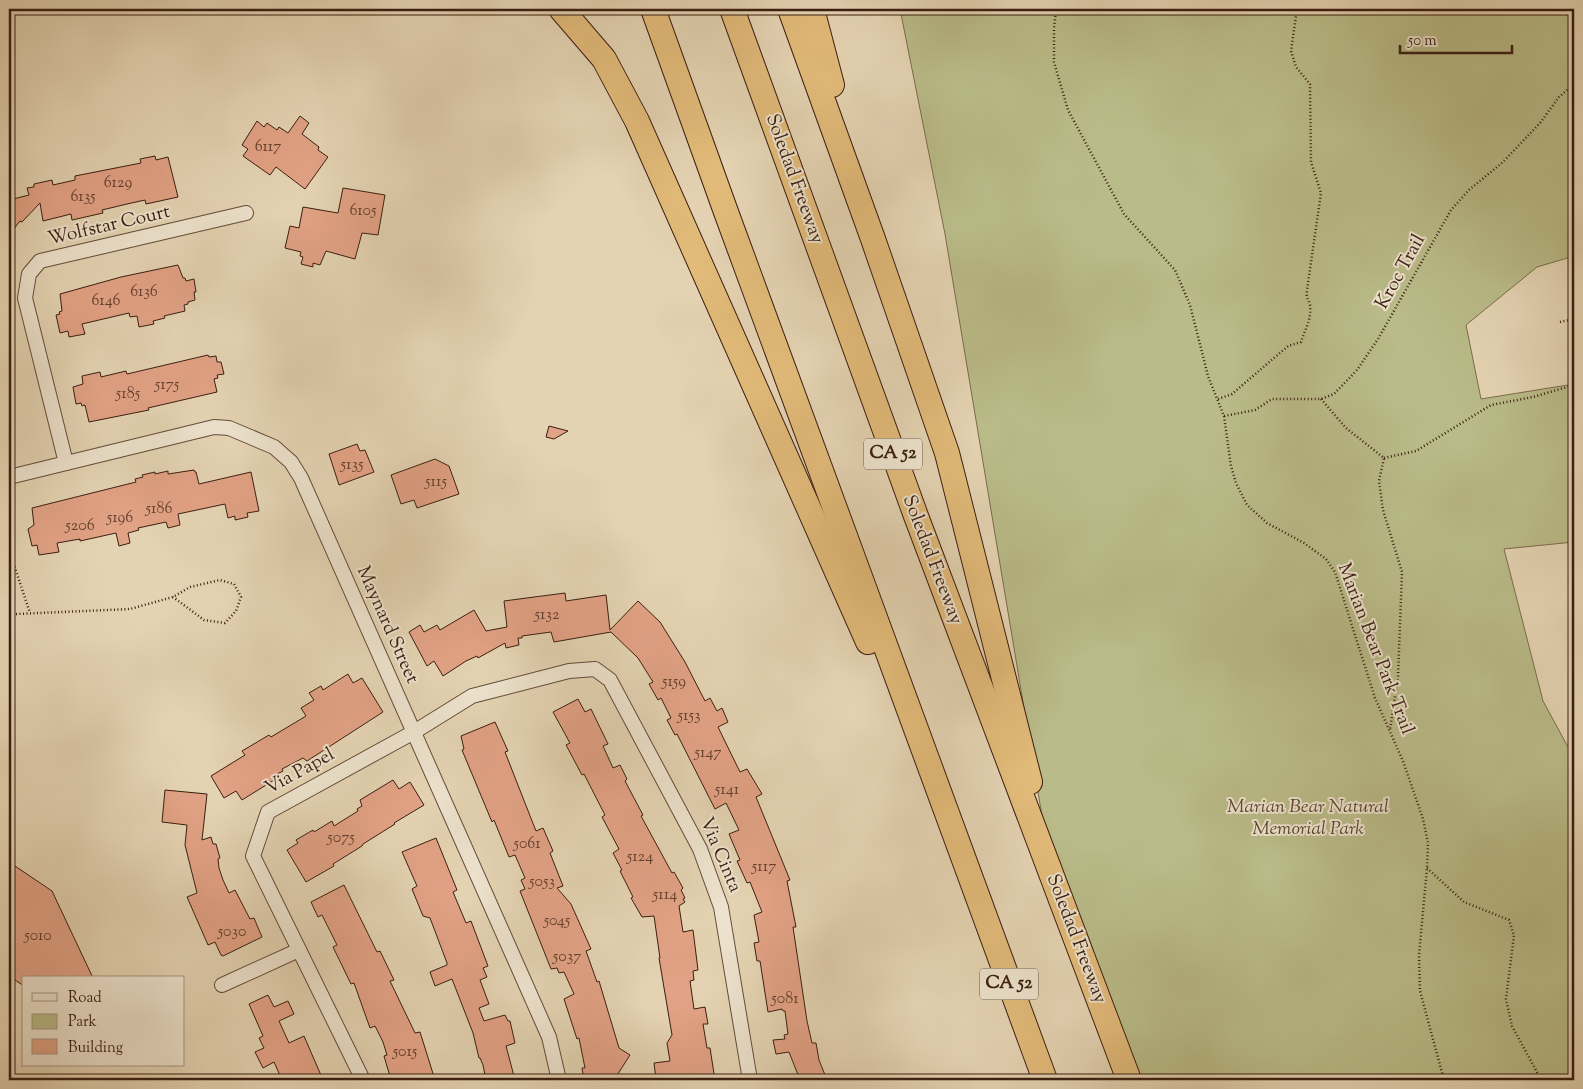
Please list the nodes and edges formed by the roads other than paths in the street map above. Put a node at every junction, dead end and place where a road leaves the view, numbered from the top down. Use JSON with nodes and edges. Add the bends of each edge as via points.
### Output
{"nodes":[{"id":1,"x":561,"y":9,"type":"edge"},
{"id":2,"x":640,"y":9,"type":"edge"},
{"id":3,"x":653,"y":9,"type":"edge"},
{"id":4,"x":732,"y":9,"type":"edge"},
{"id":5,"x":790,"y":9,"type":"edge"},
{"id":6,"x":812,"y":9,"type":"edge"},
{"id":7,"x":726,"y":212,"type":"junction"},
{"id":8,"x":246,"y":213,"type":"dead end"},
{"id":9,"x":873,"y":239,"type":"junction"},
{"id":10,"x":66,"y":464,"type":"junction"},
{"id":11,"x":9,"y":477,"type":"edge"},
{"id":12,"x":595,"y":669,"type":"joint"},
{"id":13,"x":414,"y":732,"type":"junction"},
{"id":14,"x":973,"y":888,"type":"junction"},
{"id":15,"x":1060,"y":897,"type":"junction"},
{"id":16,"x":299,"y":950,"type":"junction"},
{"id":17,"x":222,"y":985,"type":"dead end"},
{"id":18,"x":363,"y":1080,"type":"edge"},
{"id":19,"x":559,"y":1080,"type":"edge"},
{"id":20,"x":750,"y":1080,"type":"edge"},
{"id":21,"x":1045,"y":1080,"type":"edge"},
{"id":22,"x":1129,"y":1080,"type":"edge"}],
"edges":[{"from":1,"to":14,"type":"highway","via":[[604,59],[637,121]]},
{"from":2,"to":7,"type":"highway"},
{"from":3,"to":7,"type":"highway","number":"CA 52"},
{"from":4,"to":15,"type":"highway","name":"Soledad Freeway","number":"CA 52","via":[[912,507]]},
{"from":5,"to":9,"type":"highway"},
{"from":6,"to":9,"type":"highway"},
{"from":7,"to":14,"type":"highway","number":"CA 52"},
{"from":8,"to":10,"type":"street","name":"Wolfstar Court","via":[[40,261],[29,274],[25,298]]},
{"from":9,"to":15,"type":"highway","via":[[947,453]]},
{"from":10,"to":11,"type":"street","name":"Maynard Street"},
{"from":10,"to":13,"type":"street","name":"Maynard Street","via":[[214,427],[229,428],[274,447],[301,478]]},
{"from":12,"to":13,"type":"street","name":"Via Papel","via":[[569,671],[472,696]]},
{"from":12,"to":20,"type":"street","name":"Via Cinta","via":[[610,680],[700,848],[721,907]]},
{"from":13,"to":16,"type":"street","name":"Via Papel","via":[[268,812],[253,856]]},
{"from":13,"to":19,"type":"street","name":"Maynard Street","via":[[549,1037]]},
{"from":14,"to":21,"type":"highway","number":"CA 52"},
{"from":15,"to":22,"type":"highway","name":"Soledad Freeway","number":"CA 52"},
{"from":16,"to":17,"type":"street"},
{"from":16,"to":18,"type":"street","name":"Via Papel"}]}
